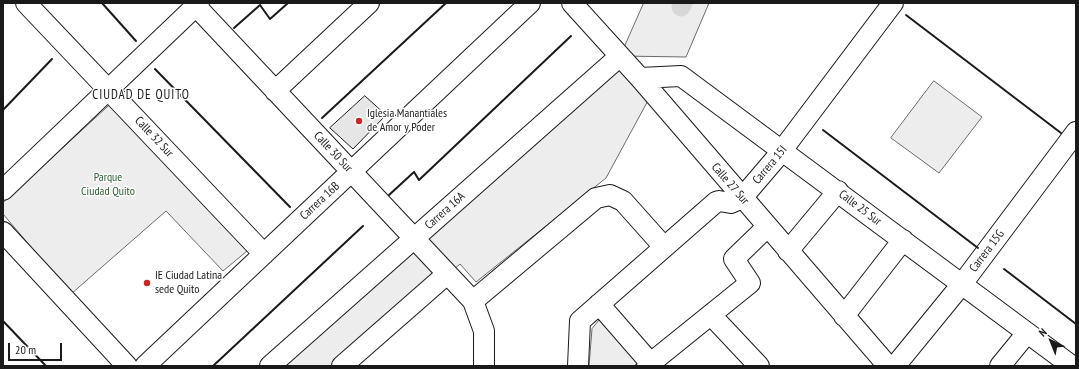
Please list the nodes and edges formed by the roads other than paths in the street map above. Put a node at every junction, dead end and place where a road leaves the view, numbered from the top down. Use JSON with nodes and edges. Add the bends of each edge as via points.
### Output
{"nodes":[{"id":1,"x":26,"y":3,"type":"edge"},
{"id":2,"x":369,"y":3,"type":"edge"},
{"id":3,"x":530,"y":3,"type":"edge"},
{"id":4,"x":572,"y":3,"type":"edge"},
{"id":5,"x":893,"y":3,"type":"edge"},
{"id":6,"x":196,"y":4,"type":"edge"},
{"id":7,"x":620,"y":56,"type":"junction"},
{"id":8,"x":640,"y":78,"type":"junction"},
{"id":9,"x":109,"y":90,"type":"junction"},
{"id":10,"x":275,"y":91,"type":"junction"},
{"id":11,"x":1076,"y":132,"type":"edge"},
{"id":12,"x":782,"y":150,"type":"junction"},
{"id":13,"x":351,"y":171,"type":"junction"},
{"id":14,"x":3,"y":190,"type":"edge"},
{"id":15,"x":838,"y":191,"type":"junction"},
{"id":16,"x":742,"y":198,"type":"junction"},
{"id":17,"x":767,"y":227,"type":"junction"},
{"id":18,"x":3,"y":232,"type":"edge"},
{"id":19,"x":414,"y":238,"type":"junction"},
{"id":20,"x":903,"y":240,"type":"junction"},
{"id":21,"x":664,"y":247,"type":"junction"},
{"id":22,"x":788,"y":251,"type":"junction"},
{"id":23,"x":264,"y":254,"type":"junction"},
{"id":24,"x":448,"y":274,"type":"junction"},
{"id":25,"x":962,"y":284,"type":"junction"},
{"id":26,"x":473,"y":300,"type":"junction"},
{"id":27,"x":599,"y":304,"type":"junction"},
{"id":28,"x":712,"y":315,"type":"junction"},
{"id":29,"x":844,"y":316,"type":"junction"},
{"id":30,"x":1027,"y":333,"type":"junction"},
{"id":31,"x":349,"y":364,"type":"edge"},
{"id":32,"x":650,"y":365,"type":"edge"},
{"id":33,"x":127,"y":366,"type":"edge"},
{"id":34,"x":145,"y":366,"type":"edge"},
{"id":35,"x":270,"y":366,"type":"edge"},
{"id":36,"x":484,"y":366,"type":"edge"},
{"id":37,"x":578,"y":366,"type":"edge"},
{"id":38,"x":759,"y":366,"type":"edge"},
{"id":39,"x":888,"y":366,"type":"edge"},
{"id":40,"x":894,"y":366,"type":"edge"},
{"id":41,"x":1000,"y":366,"type":"edge"},
{"id":42,"x":1072,"y":366,"type":"edge"}],
"edges":[{"from":1,"to":9,"type":"street","name":"Calle 32 Sur"},
{"from":2,"to":10,"type":"street"},
{"from":3,"to":13,"type":"street","name":"Carrera 16B"},
{"from":4,"to":7,"type":"street","name":"Calle 27 Sur"},
{"from":5,"to":12,"type":"street","name":"Carrera 15I"},
{"from":6,"to":9,"type":"street"},
{"from":6,"to":10,"type":"street","name":"Calle 30 Sur"},
{"from":7,"to":8,"type":"street","name":"Calle 27 Sur"},
{"from":7,"to":19,"type":"street","name":"Carrera 16A"},
{"from":8,"to":12,"type":"street","name":"Calle 25 Sur","via":[[681,76]]},
{"from":8,"to":16,"type":"street","name":"Calle 27 Sur"},
{"from":9,"to":14,"type":"street"},
{"from":9,"to":23,"type":"street","name":"Calle 32 Sur"},
{"from":10,"to":13,"type":"street","name":"Calle 30 Sur"},
{"from":11,"to":25,"type":"street","name":"Carrera 15G"},
{"from":12,"to":15,"type":"street","name":"Calle 25 Sur"},
{"from":12,"to":16,"type":"street","name":"Carrera 15I"},
{"from":13,"to":19,"type":"street","name":"Calle 30 Sur"},
{"from":13,"to":23,"type":"street","name":"Carrera 16B"},
{"from":15,"to":20,"type":"street","name":"Calle 25 Sur"},
{"from":15,"to":22,"type":"street"},
{"from":16,"to":17,"type":"street","name":"Calle 27 Sur"},
{"from":16,"to":21,"type":"street","via":[[732,203],[720,200],[716,202]]},
{"from":17,"to":22,"type":"street","name":"Calle 27 Sur"},
{"from":17,"to":28,"type":"street","via":[[734,259],[750,283]]},
{"from":18,"to":33,"type":"street"},
{"from":19,"to":24,"type":"street","name":"Calle 30 Sur"},
{"from":19,"to":35,"type":"street","name":"Carrera 16A"},
{"from":20,"to":25,"type":"street","name":"Calle 25 Sur"},
{"from":20,"to":29,"type":"street"},
{"from":21,"to":26,"type":"street","via":[[623,201],[610,195],[596,198]]},
{"from":21,"to":27,"type":"street"},
{"from":22,"to":29,"type":"street","name":"Calle 27 Sur"},
{"from":23,"to":34,"type":"street","name":"Carrera 16B"},
{"from":24,"to":26,"type":"street","name":"Calle 30 Sur"},
{"from":24,"to":31,"type":"street"},
{"from":25,"to":30,"type":"street","name":"Calle 25 Sur"},
{"from":25,"to":40,"type":"street","name":"Carrera 15G"},
{"from":26,"to":36,"type":"street","via":[[484,331]]},
{"from":27,"to":32,"type":"street"},
{"from":27,"to":37,"type":"street","via":[[580,321]]},
{"from":28,"to":32,"type":"street"},
{"from":28,"to":38,"type":"street"},
{"from":29,"to":39,"type":"street","name":"Calle 27 Sur"},
{"from":30,"to":41,"type":"street"},
{"from":30,"to":42,"type":"street","name":"Calle 25 Sur"}]}
